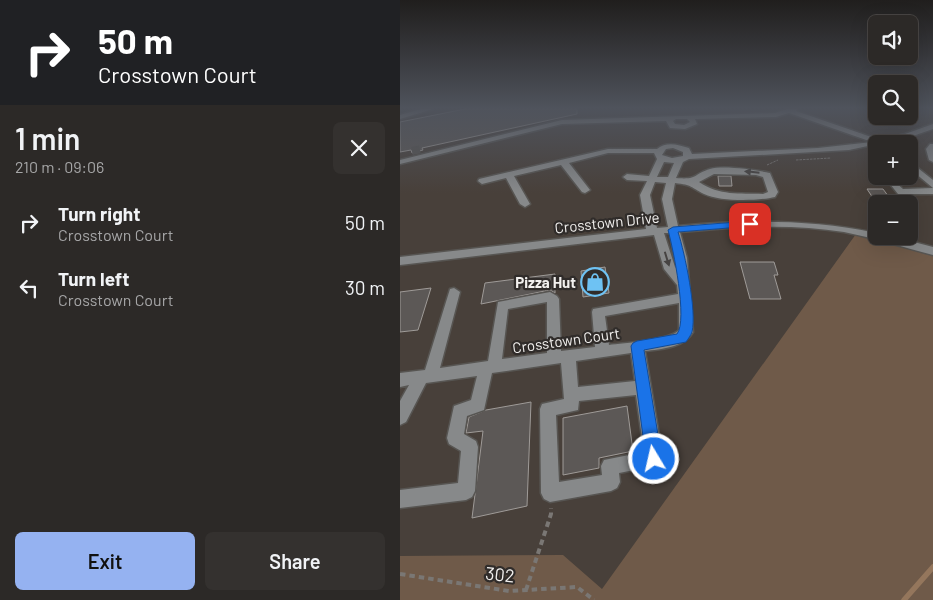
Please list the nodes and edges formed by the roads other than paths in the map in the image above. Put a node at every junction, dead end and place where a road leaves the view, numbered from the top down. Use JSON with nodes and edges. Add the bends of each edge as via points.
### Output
{"nodes":[{"id":1,"x":502,"y":137,"type":"edge"},
{"id":2,"x":672,"y":137,"type":"junction"},
{"id":3,"x":688,"y":137,"type":"edge"},
{"id":4,"x":868,"y":144,"type":"edge"},
{"id":5,"x":684,"y":146,"type":"junction"},
{"id":6,"x":933,"y":146,"type":"edge"},
{"id":7,"x":422,"y":149,"type":"tunnel mouth"},
{"id":8,"x":412,"y":151,"type":"tunnel mouth"},
{"id":9,"x":440,"y":151,"type":"junction"},
{"id":10,"x":659,"y":155,"type":"junction"},
{"id":11,"x":400,"y":158,"type":"edge"},
{"id":12,"x":933,"y":160,"type":"edge"},
{"id":13,"x":563,"y":161,"type":"junction"},
{"id":14,"x":400,"y":162,"type":"edge"},
{"id":15,"x":918,"y":170,"type":"edge"},
{"id":16,"x":509,"y":174,"type":"junction"},
{"id":17,"x":627,"y":177,"type":"dead end"},
{"id":18,"x":662,"y":180,"type":"junction"},
{"id":19,"x":482,"y":181,"type":"dead end"},
{"id":20,"x":693,"y":182,"type":"junction"},
{"id":21,"x":895,"y":185,"type":"edge"},
{"id":22,"x":933,"y":185,"type":"edge"},
{"id":23,"x":586,"y":190,"type":"dead end"},
{"id":24,"x":933,"y":191,"type":"edge"},
{"id":25,"x":525,"y":204,"type":"dead end"},
{"id":26,"x":673,"y":230,"type":"junction"},
{"id":27,"x":655,"y":231,"type":"junction"},
{"id":28,"x":868,"y":235,"type":"edge"},
{"id":29,"x":910,"y":245,"type":"edge"},
{"id":30,"x":933,"y":251,"type":"edge"},
{"id":31,"x":400,"y":261,"type":"edge"},
{"id":32,"x":684,"y":290,"type":"junction"},
{"id":33,"x":454,"y":292,"type":"dead end"},
{"id":34,"x":637,"y":346,"type":"junction"},
{"id":35,"x":603,"y":352,"type":"junction"},
{"id":36,"x":561,"y":358,"type":"junction"},
{"id":37,"x":490,"y":368,"type":"junction"},
{"id":38,"x":426,"y":376,"type":"junction"},
{"id":39,"x":400,"y":380,"type":"edge"},
{"id":40,"x":642,"y":387,"type":"junction"},
{"id":41,"x":571,"y":395,"type":"junction"},
{"id":42,"x":400,"y":417,"type":"edge"},
{"id":43,"x":400,"y":499,"type":"edge"}],
"edges":[{"from":1,"to":9,"type":"street"},
{"from":2,"to":5,"type":"street"},
{"from":2,"to":5,"type":"street"},
{"from":2,"to":10,"type":"street"},
{"from":3,"to":5,"type":"street"},
{"from":4,"to":5,"type":"street","via":[[775,153],[698,155]]},
{"from":5,"to":10,"type":"street","via":[[669,161]]},
{"from":5,"to":18,"type":"street"},
{"from":6,"to":12,"type":"street","via":[[930,150]]},
{"from":7,"to":9,"type":"street","via":[[433,147]]},
{"from":8,"to":11,"type":"street"},
{"from":9,"to":14,"type":"street"},
{"from":10,"to":13,"type":"street","via":[[608,151]]},
{"from":10,"to":18,"type":"street"},
{"from":13,"to":16,"type":"street"},
{"from":13,"to":23,"type":"street"},
{"from":15,"to":22,"type":"street"},
{"from":16,"to":19,"type":"street"},
{"from":16,"to":25,"type":"street"},
{"from":17,"to":18,"type":"street"},
{"from":18,"to":20,"type":"street"},
{"from":18,"to":26,"type":"street","name":"Crosstown Court"},
{"from":18,"to":27,"type":"street","via":[[645,195]]},
{"from":20,"to":20,"type":"street","one_way":true,"via":[[719,195],[763,197],[773,192],[767,175],[756,172],[712,171]]},
{"from":21,"to":24,"type":"street","via":[[901,192]]},
{"from":26,"to":27,"type":"street","name":"Crosstown Drive"},
{"from":26,"to":28,"type":"street","name":"Crosstown Drive","via":[[735,224],[780,224],[821,226]]},
{"from":26,"to":32,"type":"street","name":"Crosstown Court","via":[[681,258]]},
{"from":27,"to":31,"type":"street","name":"Crosstown Drive"},
{"from":27,"to":32,"type":"street","one_way":true,"via":[[670,269]]},
{"from":29,"to":30,"type":"street","name":"Crosstown Drive"},
{"from":32,"to":34,"type":"street","name":"Crosstown Court","via":[[686,332],[681,338]]},
{"from":32,"to":35,"type":"street","via":[[598,312]]},
{"from":33,"to":38,"type":"street"},
{"from":34,"to":35,"type":"street","name":"Crosstown Court"},
{"from":34,"to":40,"type":"street"},
{"from":35,"to":36,"type":"street","name":"Crosstown Court"},
{"from":36,"to":37,"type":"street","name":"Crosstown Court"},
{"from":36,"to":37,"type":"street","via":[[550,296],[502,305]]},
{"from":36,"to":41,"type":"street"},
{"from":37,"to":38,"type":"street","name":"Crosstown Court"},
{"from":37,"to":43,"type":"street","via":[[478,406],[460,411],[455,438],[470,447],[466,491]]},
{"from":38,"to":39,"type":"street","name":"Crosstown Court"},
{"from":38,"to":42,"type":"street"},
{"from":40,"to":41,"type":"street"},
{"from":40,"to":41,"type":"street","via":[[654,459],[610,466],[611,482],[550,493],[548,409],[572,405]]}]}
